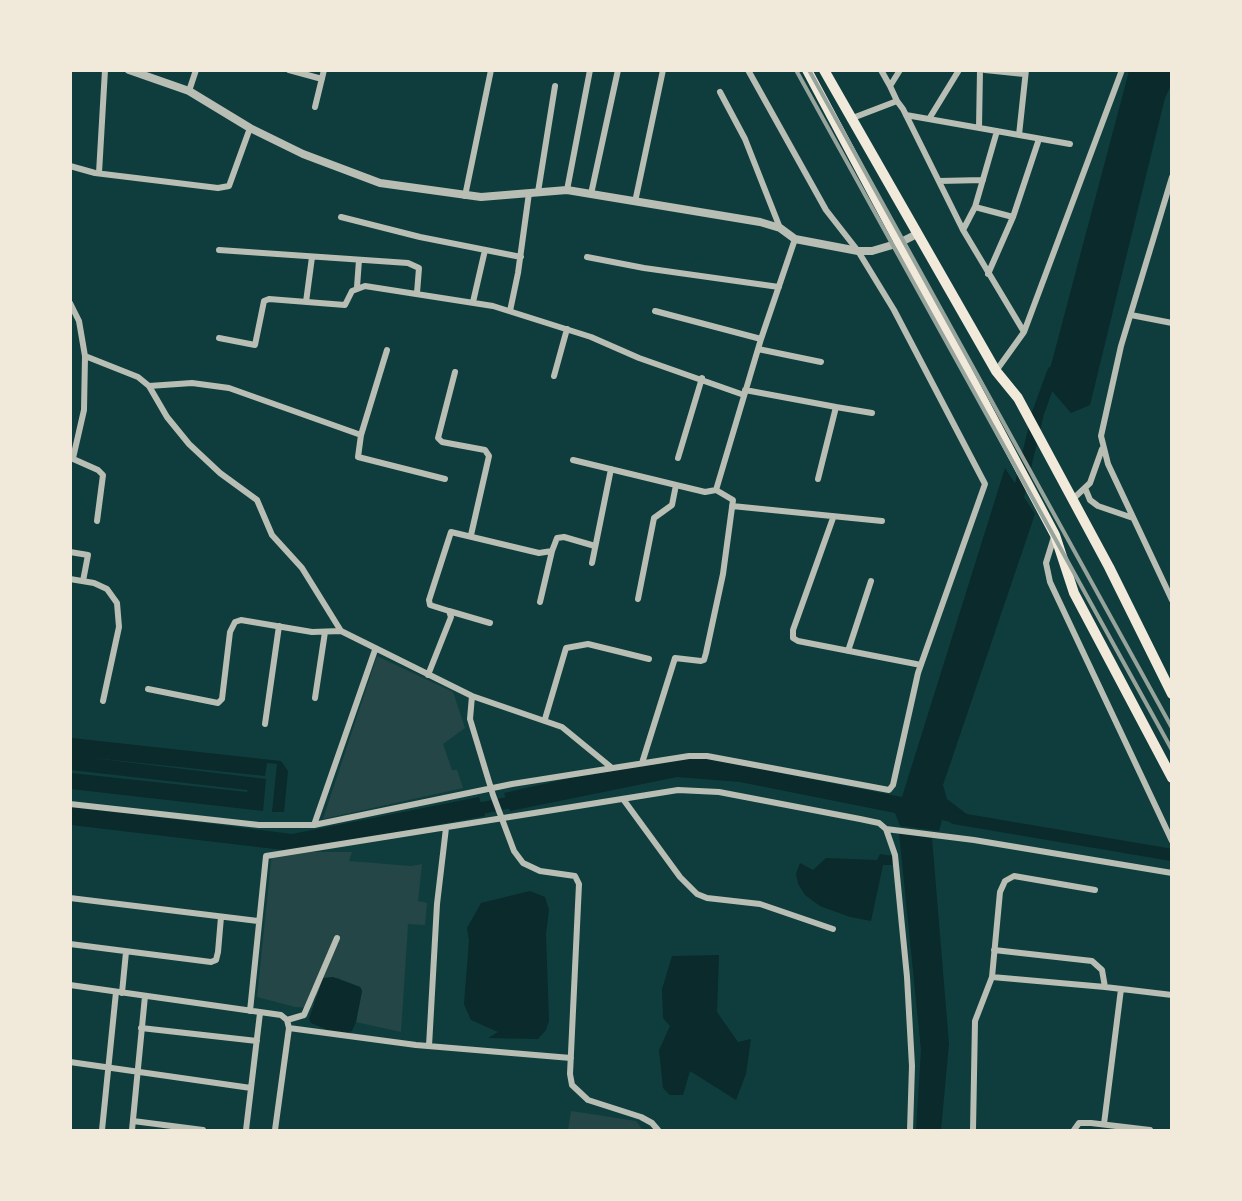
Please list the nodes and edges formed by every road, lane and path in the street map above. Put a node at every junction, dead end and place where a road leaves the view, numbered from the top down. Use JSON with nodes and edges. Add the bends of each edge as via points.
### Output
{"nodes":[{"id":1,"x":105,"y":70,"type":"edge"},
{"id":2,"x":129,"y":70,"type":"edge"},
{"id":3,"x":196,"y":70,"type":"edge"},
{"id":4,"x":289,"y":70,"type":"edge"},
{"id":5,"x":324,"y":70,"type":"edge"},
{"id":6,"x":491,"y":70,"type":"edge"},
{"id":7,"x":590,"y":70,"type":"edge"},
{"id":8,"x":618,"y":70,"type":"edge"},
{"id":9,"x":663,"y":70,"type":"edge"},
{"id":10,"x":748,"y":70,"type":"edge"},
{"id":11,"x":807,"y":70,"type":"edge"},
{"id":12,"x":824,"y":70,"type":"edge"},
{"id":13,"x":881,"y":70,"type":"edge"},
{"id":14,"x":900,"y":70,"type":"edge"},
{"id":15,"x":959,"y":70,"type":"edge"},
{"id":16,"x":980,"y":70,"type":"edge"},
{"id":17,"x":985,"y":70,"type":"edge"},
{"id":18,"x":1122,"y":70,"type":"edge"},
{"id":19,"x":1025,"y":72,"type":"edge"},
{"id":20,"x":322,"y":79,"type":"junction"},
{"id":21,"x":555,"y":86,"type":"dead end"},
{"id":22,"x":890,"y":86,"type":"junction"},
{"id":23,"x":189,"y":91,"type":"junction"},
{"id":24,"x":720,"y":92,"type":"dead end"},
{"id":25,"x":897,"y":101,"type":"junction"},
{"id":26,"x":315,"y":107,"type":"dead end"},
{"id":27,"x":906,"y":115,"type":"junction"},
{"id":28,"x":850,"y":119,"type":"junction"},
{"id":29,"x":929,"y":119,"type":"junction"},
{"id":30,"x":250,"y":128,"type":"junction"},
{"id":31,"x":979,"y":128,"type":"junction"},
{"id":32,"x":997,"y":131,"type":"junction"},
{"id":33,"x":1019,"y":135,"type":"junction"},
{"id":34,"x":1039,"y":139,"type":"junction"},
{"id":35,"x":1070,"y":144,"type":"dead end"},
{"id":36,"x":70,"y":166,"type":"edge"},
{"id":37,"x":99,"y":173,"type":"junction"},
{"id":38,"x":1172,"y":177,"type":"edge"},
{"id":39,"x":983,"y":180,"type":"junction"},
{"id":40,"x":939,"y":181,"type":"junction"},
{"id":41,"x":567,"y":190,"type":"junction"},
{"id":42,"x":534,"y":192,"type":"junction"},
{"id":43,"x":591,"y":194,"type":"junction"},
{"id":44,"x":465,"y":196,"type":"junction"},
{"id":45,"x":635,"y":202,"type":"junction"},
{"id":46,"x":975,"y":207,"type":"junction"},
{"id":47,"x":341,"y":217,"type":"dead end"},
{"id":48,"x":1013,"y":217,"type":"junction"},
{"id":49,"x":780,"y":228,"type":"junction"},
{"id":50,"x":963,"y":230,"type":"junction"},
{"id":51,"x":917,"y":234,"type":"junction"},
{"id":52,"x":795,"y":239,"type":"junction"},
{"id":53,"x":901,"y":248,"type":"junction"},
{"id":54,"x":219,"y":250,"type":"dead end"},
{"id":55,"x":485,"y":250,"type":"junction"},
{"id":56,"x":858,"y":251,"type":"junction"},
{"id":57,"x":312,"y":257,"type":"junction"},
{"id":58,"x":521,"y":257,"type":"junction"},
{"id":59,"x":587,"y":257,"type":"dead end"},
{"id":60,"x":359,"y":260,"type":"junction"},
{"id":61,"x":988,"y":274,"type":"junction"},
{"id":62,"x":779,"y":286,"type":"junction"},
{"id":63,"x":357,"y":287,"type":"junction"},
{"id":64,"x":417,"y":293,"type":"junction"},
{"id":65,"x":306,"y":302,"type":"junction"},
{"id":66,"x":473,"y":302,"type":"junction"},
{"id":67,"x":70,"y":303,"type":"edge"},
{"id":68,"x":510,"y":310,"type":"junction"},
{"id":69,"x":655,"y":311,"type":"dead end"},
{"id":70,"x":1131,"y":315,"type":"junction"},
{"id":71,"x":1172,"y":322,"type":"edge"},
{"id":72,"x":567,"y":329,"type":"junction"},
{"id":73,"x":1024,"y":333,"type":"junction"},
{"id":74,"x":219,"y":338,"type":"dead end"},
{"id":75,"x":761,"y":339,"type":"junction"},
{"id":76,"x":758,"y":349,"type":"junction"},
{"id":77,"x":387,"y":350,"type":"dead end"},
{"id":78,"x":85,"y":356,"type":"junction"},
{"id":79,"x":821,"y":362,"type":"dead end"},
{"id":80,"x":996,"y":371,"type":"junction"},
{"id":81,"x":455,"y":372,"type":"dead end"},
{"id":82,"x":554,"y":376,"type":"dead end"},
{"id":83,"x":702,"y":378,"type":"junction"},
{"id":84,"x":149,"y":386,"type":"junction"},
{"id":85,"x":745,"y":392,"type":"junction"},
{"id":86,"x":837,"y":407,"type":"junction"},
{"id":87,"x":872,"y":413,"type":"dead end"},
{"id":88,"x":361,"y":435,"type":"junction"},
{"id":89,"x":1102,"y":447,"type":"junction"},
{"id":90,"x":72,"y":458,"type":"edge"},
{"id":91,"x":678,"y":458,"type":"dead end"},
{"id":92,"x":573,"y":460,"type":"dead end"},
{"id":93,"x":611,"y":470,"type":"junction"},
{"id":94,"x":818,"y":479,"type":"dead end"},
{"id":95,"x":445,"y":480,"type":"dead end"},
{"id":96,"x":676,"y":485,"type":"junction"},
{"id":97,"x":1085,"y":488,"type":"junction"},
{"id":98,"x":716,"y":490,"type":"junction"},
{"id":99,"x":1073,"y":499,"type":"junction"},
{"id":100,"x":732,"y":506,"type":"junction"},
{"id":101,"x":833,"y":518,"type":"junction"},
{"id":102,"x":1133,"y":518,"type":"junction"},
{"id":103,"x":97,"y":520,"type":"dead end"},
{"id":104,"x":882,"y":521,"type":"dead end"},
{"id":105,"x":471,"y":535,"type":"junction"},
{"id":106,"x":1055,"y":535,"type":"junction"},
{"id":107,"x":595,"y":546,"type":"junction"},
{"id":108,"x":552,"y":551,"type":"junction"},
{"id":109,"x":70,"y":552,"type":"edge"},
{"id":110,"x":592,"y":563,"type":"dead end"},
{"id":111,"x":70,"y":579,"type":"edge"},
{"id":112,"x":871,"y":580,"type":"dead end"},
{"id":113,"x":83,"y":581,"type":"junction"},
{"id":114,"x":638,"y":599,"type":"dead end"},
{"id":115,"x":1172,"y":600,"type":"edge"},
{"id":116,"x":540,"y":602,"type":"dead end"},
{"id":117,"x":449,"y":611,"type":"junction"},
{"id":118,"x":490,"y":623,"type":"dead end"},
{"id":119,"x":279,"y":627,"type":"junction"},
{"id":120,"x":341,"y":631,"type":"junction"},
{"id":121,"x":325,"y":632,"type":"junction"},
{"id":122,"x":375,"y":650,"type":"junction"},
{"id":123,"x":848,"y":651,"type":"junction"},
{"id":124,"x":649,"y":659,"type":"dead end"},
{"id":125,"x":921,"y":665,"type":"junction"},
{"id":126,"x":428,"y":675,"type":"junction"},
{"id":127,"x":148,"y":689,"type":"dead end"},
{"id":128,"x":1172,"y":694,"type":"edge"},
{"id":129,"x":472,"y":696,"type":"junction"},
{"id":130,"x":315,"y":698,"type":"dead end"},
{"id":131,"x":103,"y":701,"type":"dead end"},
{"id":132,"x":545,"y":719,"type":"junction"},
{"id":133,"x":265,"y":724,"type":"dead end"},
{"id":134,"x":642,"y":762,"type":"junction"},
{"id":135,"x":612,"y":768,"type":"junction"},
{"id":136,"x":1172,"y":778,"type":"edge"},
{"id":137,"x":492,"y":792,"type":"junction"},
{"id":138,"x":623,"y":799,"type":"junction"},
{"id":139,"x":70,"y":804,"type":"edge"},
{"id":140,"x":500,"y":817,"type":"junction"},
{"id":141,"x":315,"y":825,"type":"junction"},
{"id":142,"x":446,"y":828,"type":"junction"},
{"id":143,"x":886,"y":829,"type":"junction"},
{"id":144,"x":1171,"y":840,"type":"edge"},
{"id":145,"x":1172,"y":873,"type":"edge"},
{"id":146,"x":1095,"y":890,"type":"dead end"},
{"id":147,"x":70,"y":898,"type":"edge"},
{"id":148,"x":221,"y":917,"type":"junction"},
{"id":149,"x":258,"y":921,"type":"junction"},
{"id":150,"x":833,"y":929,"type":"dead end"},
{"id":151,"x":337,"y":938,"type":"dead end"},
{"id":152,"x":70,"y":944,"type":"edge"},
{"id":153,"x":994,"y":950,"type":"junction"},
{"id":154,"x":126,"y":952,"type":"junction"},
{"id":155,"x":992,"y":977,"type":"junction"},
{"id":156,"x":70,"y":985,"type":"edge"},
{"id":157,"x":1105,"y":987,"type":"junction"},
{"id":158,"x":1120,"y":989,"type":"junction"},
{"id":159,"x":119,"y":992,"type":"junction"},
{"id":160,"x":1172,"y":995,"type":"edge"},
{"id":161,"x":145,"y":996,"type":"junction"},
{"id":162,"x":250,"y":1011,"type":"junction"},
{"id":163,"x":260,"y":1013,"type":"junction"},
{"id":164,"x":287,"y":1020,"type":"junction"},
{"id":165,"x":141,"y":1028,"type":"junction"},
{"id":166,"x":289,"y":1028,"type":"junction"},
{"id":167,"x":257,"y":1041,"type":"junction"},
{"id":168,"x":429,"y":1046,"type":"junction"},
{"id":169,"x":571,"y":1058,"type":"junction"},
{"id":170,"x":70,"y":1062,"type":"edge"},
{"id":171,"x":110,"y":1067,"type":"junction"},
{"id":172,"x":137,"y":1071,"type":"junction"},
{"id":173,"x":251,"y":1088,"type":"junction"},
{"id":174,"x":133,"y":1121,"type":"junction"},
{"id":175,"x":1104,"y":1124,"type":"junction"},
{"id":176,"x":102,"y":1131,"type":"edge"},
{"id":177,"x":132,"y":1131,"type":"edge"},
{"id":178,"x":203,"y":1131,"type":"edge"},
{"id":179,"x":246,"y":1131,"type":"edge"},
{"id":180,"x":275,"y":1131,"type":"edge"},
{"id":181,"x":658,"y":1131,"type":"edge"},
{"id":182,"x":910,"y":1131,"type":"edge"},
{"id":183,"x":973,"y":1131,"type":"edge"},
{"id":184,"x":1074,"y":1131,"type":"edge"},
{"id":185,"x":1150,"y":1131,"type":"edge"}],
"edges":[{"from":1,"to":37,"type":"street"},
{"from":2,"to":23,"type":"street"},
{"from":3,"to":23,"type":"street"},
{"from":4,"to":20,"type":"street"},
{"from":5,"to":20,"type":"street"},
{"from":6,"to":44,"type":"street"},
{"from":7,"to":41,"type":"street"},
{"from":8,"to":43,"type":"street"},
{"from":9,"to":45,"type":"street"},
{"from":10,"to":56,"type":"street","via":[[826,210]]},
{"from":11,"to":53,"type":"main road"},
{"from":12,"to":28,"type":"main road"},
{"from":13,"to":22,"type":"street"},
{"from":14,"to":22,"type":"street"},
{"from":15,"to":29,"type":"street"},
{"from":16,"to":31,"type":"street"},
{"from":17,"to":19,"type":"street"},
{"from":18,"to":73,"type":"street"},
{"from":19,"to":33,"type":"street"},
{"from":20,"to":26,"type":"street"},
{"from":21,"to":42,"type":"street"},
{"from":22,"to":25,"type":"street"},
{"from":23,"to":30,"type":"street"},
{"from":24,"to":49,"type":"street","via":[[745,139]]},
{"from":25,"to":27,"type":"street"},
{"from":25,"to":28,"type":"street"},
{"from":27,"to":29,"type":"street"},
{"from":27,"to":40,"type":"street"},
{"from":28,"to":51,"type":"main road"},
{"from":29,"to":31,"type":"street"},
{"from":30,"to":37,"type":"street","via":[[229,186],[218,188]]},
{"from":30,"to":44,"type":"street","via":[[361,178]]},
{"from":31,"to":32,"type":"street"},
{"from":32,"to":33,"type":"street"},
{"from":32,"to":39,"type":"street"},
{"from":33,"to":34,"type":"street"},
{"from":34,"to":35,"type":"street"},
{"from":34,"to":48,"type":"street"},
{"from":36,"to":37,"type":"street"},
{"from":38,"to":70,"type":"street"},
{"from":39,"to":40,"type":"street"},
{"from":39,"to":46,"type":"street"},
{"from":40,"to":50,"type":"street"},
{"from":41,"to":42,"type":"street"},
{"from":41,"to":43,"type":"street"},
{"from":42,"to":44,"type":"street","via":[[500,197]]},
{"from":42,"to":58,"type":"street"},
{"from":43,"to":45,"type":"street"},
{"from":45,"to":49,"type":"street"},
{"from":46,"to":48,"type":"street"},
{"from":46,"to":50,"type":"street"},
{"from":47,"to":55,"type":"street"},
{"from":48,"to":61,"type":"street"},
{"from":49,"to":52,"type":"street"},
{"from":50,"to":61,"type":"street"},
{"from":51,"to":53,"type":"street"},
{"from":51,"to":80,"type":"main road"},
{"from":52,"to":56,"type":"street"},
{"from":52,"to":62,"type":"street"},
{"from":53,"to":56,"type":"street"},
{"from":53,"to":106,"type":"main road"},
{"from":54,"to":57,"type":"street"},
{"from":55,"to":58,"type":"street"},
{"from":55,"to":66,"type":"street"},
{"from":56,"to":125,"type":"street","via":[[894,310],[985,484]]},
{"from":57,"to":60,"type":"street"},
{"from":57,"to":65,"type":"street"},
{"from":58,"to":68,"type":"street"},
{"from":59,"to":62,"type":"street"},
{"from":60,"to":63,"type":"street"},
{"from":60,"to":64,"type":"street","via":[[414,265],[420,274]]},
{"from":61,"to":73,"type":"street"},
{"from":62,"to":75,"type":"street"},
{"from":63,"to":64,"type":"street"},
{"from":63,"to":65,"type":"street","via":[[345,305]]},
{"from":64,"to":66,"type":"street"},
{"from":65,"to":74,"type":"street","via":[[274,298],[264,302],[255,345]]},
{"from":66,"to":68,"type":"street"},
{"from":67,"to":78,"type":"street","via":[[80,321]]},
{"from":68,"to":72,"type":"street"},
{"from":69,"to":75,"type":"street"},
{"from":70,"to":71,"type":"street"},
{"from":70,"to":89,"type":"street","via":[[1103,423]]},
{"from":72,"to":82,"type":"street"},
{"from":72,"to":83,"type":"street"},
{"from":73,"to":80,"type":"street"},
{"from":75,"to":76,"type":"street"},
{"from":76,"to":79,"type":"street"},
{"from":76,"to":85,"type":"street"},
{"from":77,"to":88,"type":"street"},
{"from":78,"to":84,"type":"street","via":[[125,370]]},
{"from":78,"to":90,"type":"street","via":[[84,410]]},
{"from":80,"to":99,"type":"main road","via":[[1018,398]]},
{"from":81,"to":105,"type":"street","via":[[438,438],[485,450],[489,456]]},
{"from":83,"to":85,"type":"street"},
{"from":83,"to":91,"type":"street"},
{"from":84,"to":88,"type":"street","via":[[192,383],[229,388]]},
{"from":84,"to":120,"type":"street","via":[[189,444],[257,500],[272,535],[302,568]]},
{"from":85,"to":86,"type":"street"},
{"from":85,"to":98,"type":"street"},
{"from":86,"to":87,"type":"street"},
{"from":86,"to":94,"type":"street"},
{"from":88,"to":95,"type":"street","via":[[358,457]]},
{"from":89,"to":97,"type":"street","via":[[1095,474]]},
{"from":89,"to":102,"type":"street"},
{"from":90,"to":103,"type":"street","via":[[103,475]]},
{"from":92,"to":93,"type":"street"},
{"from":93,"to":96,"type":"street"},
{"from":93,"to":107,"type":"street"},
{"from":96,"to":98,"type":"street","via":[[705,492]]},
{"from":96,"to":114,"type":"street","via":[[672,505],[654,518]]},
{"from":97,"to":99,"type":"street"},
{"from":97,"to":102,"type":"street","via":[[1098,506]]},
{"from":98,"to":100,"type":"street","via":[[731,497]]},
{"from":99,"to":128,"type":"main road"},
{"from":100,"to":101,"type":"street"},
{"from":100,"to":134,"type":"street","via":[[723,574],[704,660],[675,658]]},
{"from":101,"to":104,"type":"street"},
{"from":101,"to":123,"type":"street","via":[[793,638]]},
{"from":102,"to":115,"type":"street"},
{"from":105,"to":108,"type":"street","via":[[539,553]]},
{"from":105,"to":117,"type":"street","via":[[451,532],[430,592],[430,605]]},
{"from":106,"to":136,"type":"main road","via":[[1074,593]]},
{"from":106,"to":144,"type":"street","via":[[1046,563],[1050,582]]},
{"from":107,"to":108,"type":"street","via":[[564,537],[557,538]]},
{"from":107,"to":110,"type":"street"},
{"from":108,"to":116,"type":"street"},
{"from":109,"to":113,"type":"street","via":[[88,555]]},
{"from":111,"to":113,"type":"street"},
{"from":112,"to":123,"type":"street"},
{"from":113,"to":131,"type":"street","via":[[106,589],[117,603],[119,613]]},
{"from":117,"to":118,"type":"street"},
{"from":117,"to":126,"type":"street","via":[[451,617]]},
{"from":119,"to":121,"type":"street"},
{"from":119,"to":127,"type":"street","via":[[241,620],[232,625],[222,699],[218,703]]},
{"from":119,"to":133,"type":"street"},
{"from":120,"to":121,"type":"street"},
{"from":120,"to":122,"type":"street"},
{"from":121,"to":130,"type":"street"},
{"from":122,"to":126,"type":"street"},
{"from":122,"to":141,"type":"street"},
{"from":123,"to":125,"type":"street"},
{"from":124,"to":132,"type":"street","via":[[588,644],[566,648]]},
{"from":125,"to":134,"type":"street","via":[[889,790],[707,756]]},
{"from":126,"to":129,"type":"street"},
{"from":129,"to":132,"type":"street"},
{"from":129,"to":137,"type":"street","via":[[470,719]]},
{"from":132,"to":135,"type":"street","via":[[575,735]]},
{"from":134,"to":135,"type":"street"},
{"from":135,"to":137,"type":"street"},
{"from":137,"to":140,"type":"street"},
{"from":137,"to":141,"type":"street"},
{"from":138,"to":140,"type":"street"},
{"from":138,"to":143,"type":"street","via":[[695,789],[860,819],[879,823]]},
{"from":138,"to":150,"type":"street","via":[[680,877],[698,894],[759,904]]},
{"from":139,"to":141,"type":"street","via":[[260,825]]},
{"from":140,"to":142,"type":"street"},
{"from":140,"to":169,"type":"street","via":[[523,863],[540,871],[576,876],[579,884]]},
{"from":142,"to":149,"type":"street","via":[[266,856]]},
{"from":142,"to":168,"type":"street","via":[[437,904]]},
{"from":143,"to":145,"type":"street"},
{"from":143,"to":182,"type":"street","via":[[895,855],[907,977],[912,1066]]},
{"from":146,"to":153,"type":"street","via":[[1014,876],[1005,880],[1000,892]]},
{"from":147,"to":148,"type":"street"},
{"from":148,"to":149,"type":"street"},
{"from":148,"to":154,"type":"street","via":[[218,952],[211,962]]},
{"from":149,"to":162,"type":"street"},
{"from":151,"to":164,"type":"street","via":[[304,1015]]},
{"from":152,"to":154,"type":"street"},
{"from":153,"to":155,"type":"street"},
{"from":153,"to":157,"type":"street","via":[[1092,961],[1102,970]]},
{"from":154,"to":159,"type":"street"},
{"from":155,"to":157,"type":"street"},
{"from":155,"to":183,"type":"street","via":[[975,1021]]},
{"from":156,"to":159,"type":"street"},
{"from":157,"to":158,"type":"street"},
{"from":158,"to":160,"type":"street"},
{"from":158,"to":175,"type":"street"},
{"from":159,"to":161,"type":"street"},
{"from":159,"to":171,"type":"street"},
{"from":161,"to":162,"type":"street"},
{"from":161,"to":165,"type":"street"},
{"from":162,"to":163,"type":"street"},
{"from":163,"to":164,"type":"street","via":[[281,1015]]},
{"from":163,"to":167,"type":"street"},
{"from":164,"to":166,"type":"street"},
{"from":165,"to":167,"type":"street"},
{"from":165,"to":172,"type":"street"},
{"from":166,"to":168,"type":"street"},
{"from":166,"to":180,"type":"street"},
{"from":167,"to":173,"type":"street"},
{"from":168,"to":169,"type":"street"},
{"from":169,"to":181,"type":"street","via":[[576,1092],[588,1100],[641,1117]]},
{"from":170,"to":171,"type":"street"},
{"from":171,"to":172,"type":"street"},
{"from":171,"to":176,"type":"street"},
{"from":172,"to":173,"type":"street"},
{"from":172,"to":174,"type":"street"},
{"from":173,"to":179,"type":"street"},
{"from":174,"to":177,"type":"street"},
{"from":174,"to":178,"type":"street"},
{"from":175,"to":184,"type":"street","via":[[1079,1123]]},
{"from":175,"to":185,"type":"street"}]}
